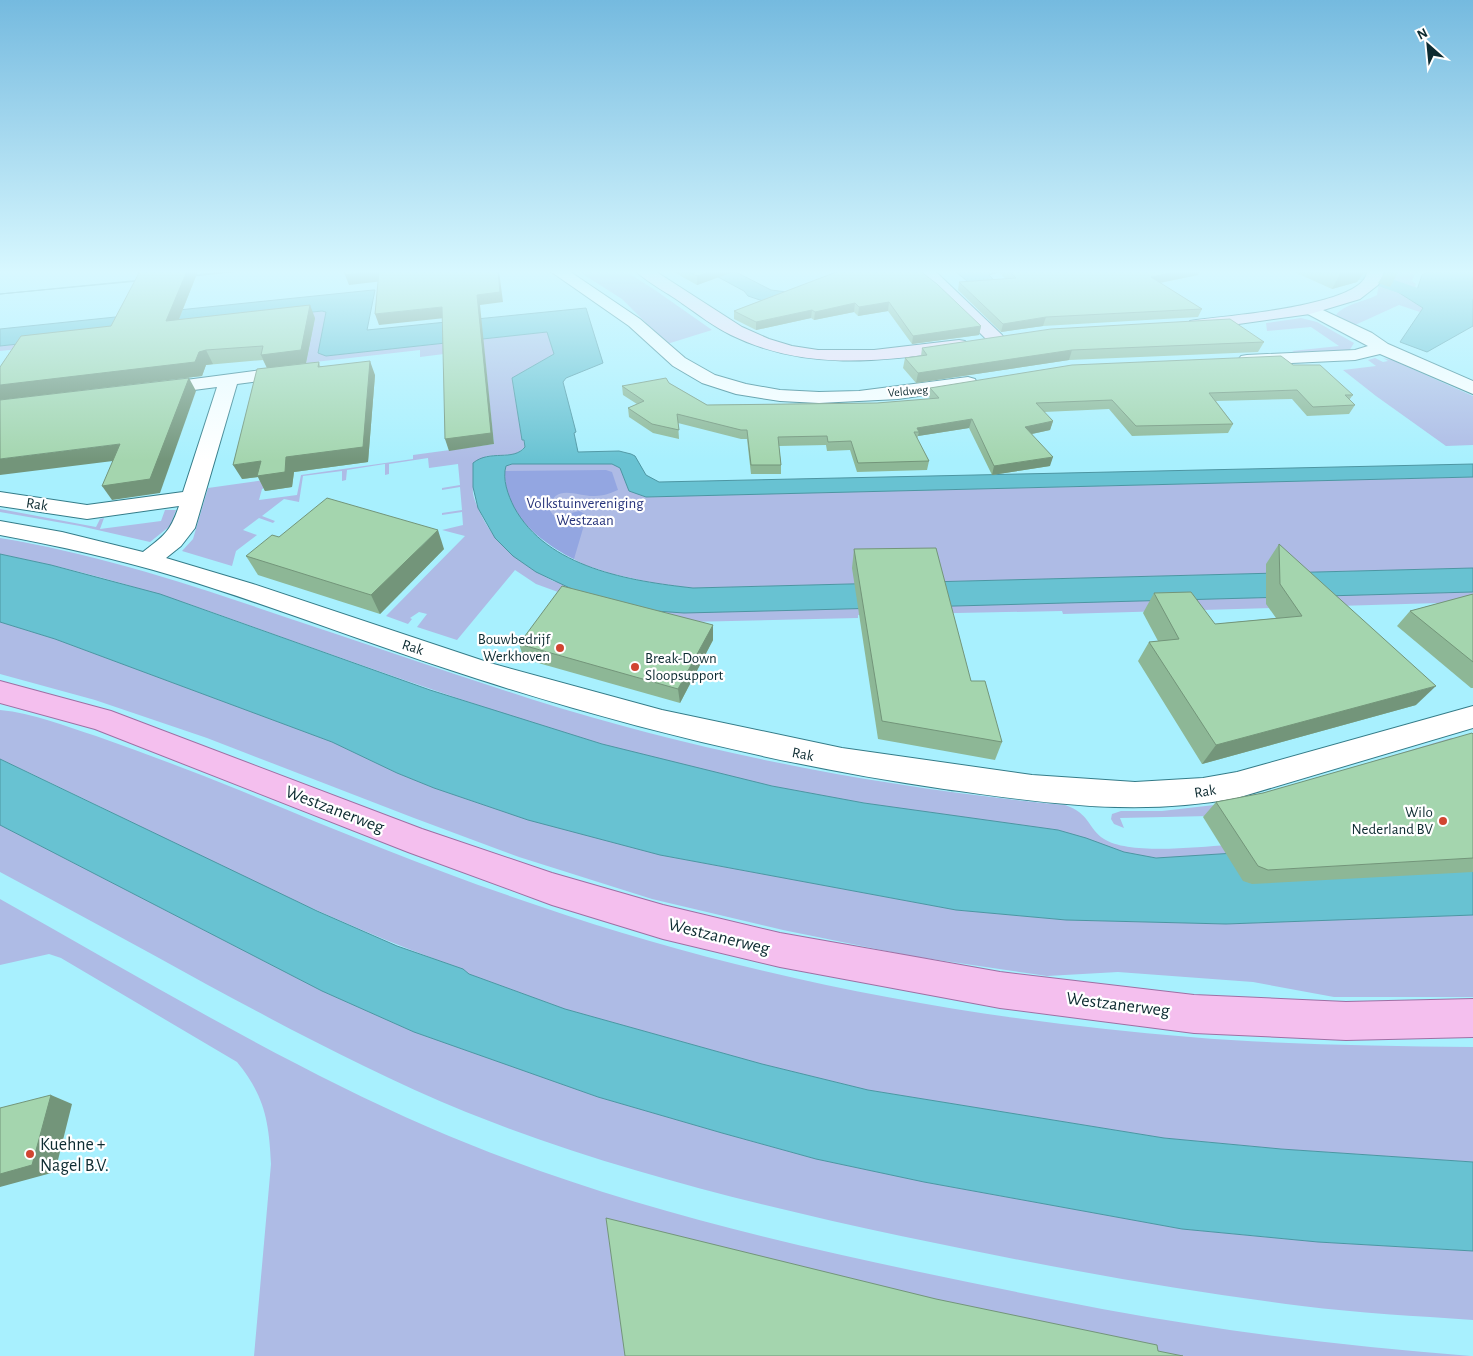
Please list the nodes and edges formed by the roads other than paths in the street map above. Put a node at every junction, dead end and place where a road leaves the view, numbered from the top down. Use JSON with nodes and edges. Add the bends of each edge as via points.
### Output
{"nodes":[{"id":1,"x":649,"y":334,"type":"edge"},
{"id":2,"x":745,"y":334,"type":"edge"},
{"id":3,"x":991,"y":334,"type":"edge"},
{"id":4,"x":1362,"y":334,"type":"edge"},
{"id":5,"x":1014,"y":336,"type":"edge"},
{"id":6,"x":996,"y":339,"type":"junction"},
{"id":7,"x":1382,"y":348,"type":"junction"},
{"id":8,"x":1231,"y":360,"type":"edge"},
{"id":9,"x":306,"y":370,"type":"edge"},
{"id":10,"x":229,"y":380,"type":"junction"},
{"id":11,"x":983,"y":381,"type":"edge"},
{"id":12,"x":1473,"y":388,"type":"edge"},
{"id":13,"x":134,"y":391,"type":"edge"},
{"id":14,"x":193,"y":497,"type":"junction"},
{"id":15,"x":0,"y":499,"type":"edge"},
{"id":16,"x":0,"y":528,"type":"edge"},
{"id":17,"x":148,"y":560,"type":"junction"},
{"id":18,"x":0,"y":692,"type":"edge"},
{"id":19,"x":1473,"y":717,"type":"edge"},
{"id":20,"x":1473,"y":1018,"type":"edge"}],
"edges":[{"from":1,"to":11,"type":"street","name":"Veldweg","via":[[679,362],[706,377],[747,390],[786,396],[839,397],[925,390]]},
{"from":2,"to":6,"type":"street","via":[[771,347],[798,353],[873,357]]},
{"from":3,"to":6,"type":"street"},
{"from":4,"to":7,"type":"street"},
{"from":5,"to":6,"type":"street"},
{"from":7,"to":8,"type":"street","via":[[1355,354]]},
{"from":7,"to":12,"type":"street"},
{"from":9,"to":10,"type":"street"},
{"from":10,"to":13,"type":"street"},
{"from":10,"to":14,"type":"street"},
{"from":14,"to":15,"type":"street","name":"Rak","via":[[87,512]]},
{"from":14,"to":17,"type":"street","via":[[180,534]]},
{"from":16,"to":17,"type":"street","name":"Rak"},
{"from":17,"to":19,"type":"street","name":"Rak","via":[[486,671],[632,714],[802,754],[1035,789],[1136,797],[1199,793],[1238,785]]},
{"from":18,"to":20,"type":"main road","name":"Westzanerweg","via":[[101,719],[419,842],[552,889],[662,922],[780,950],[1000,990],[1194,1014],[1346,1021]]}]}
